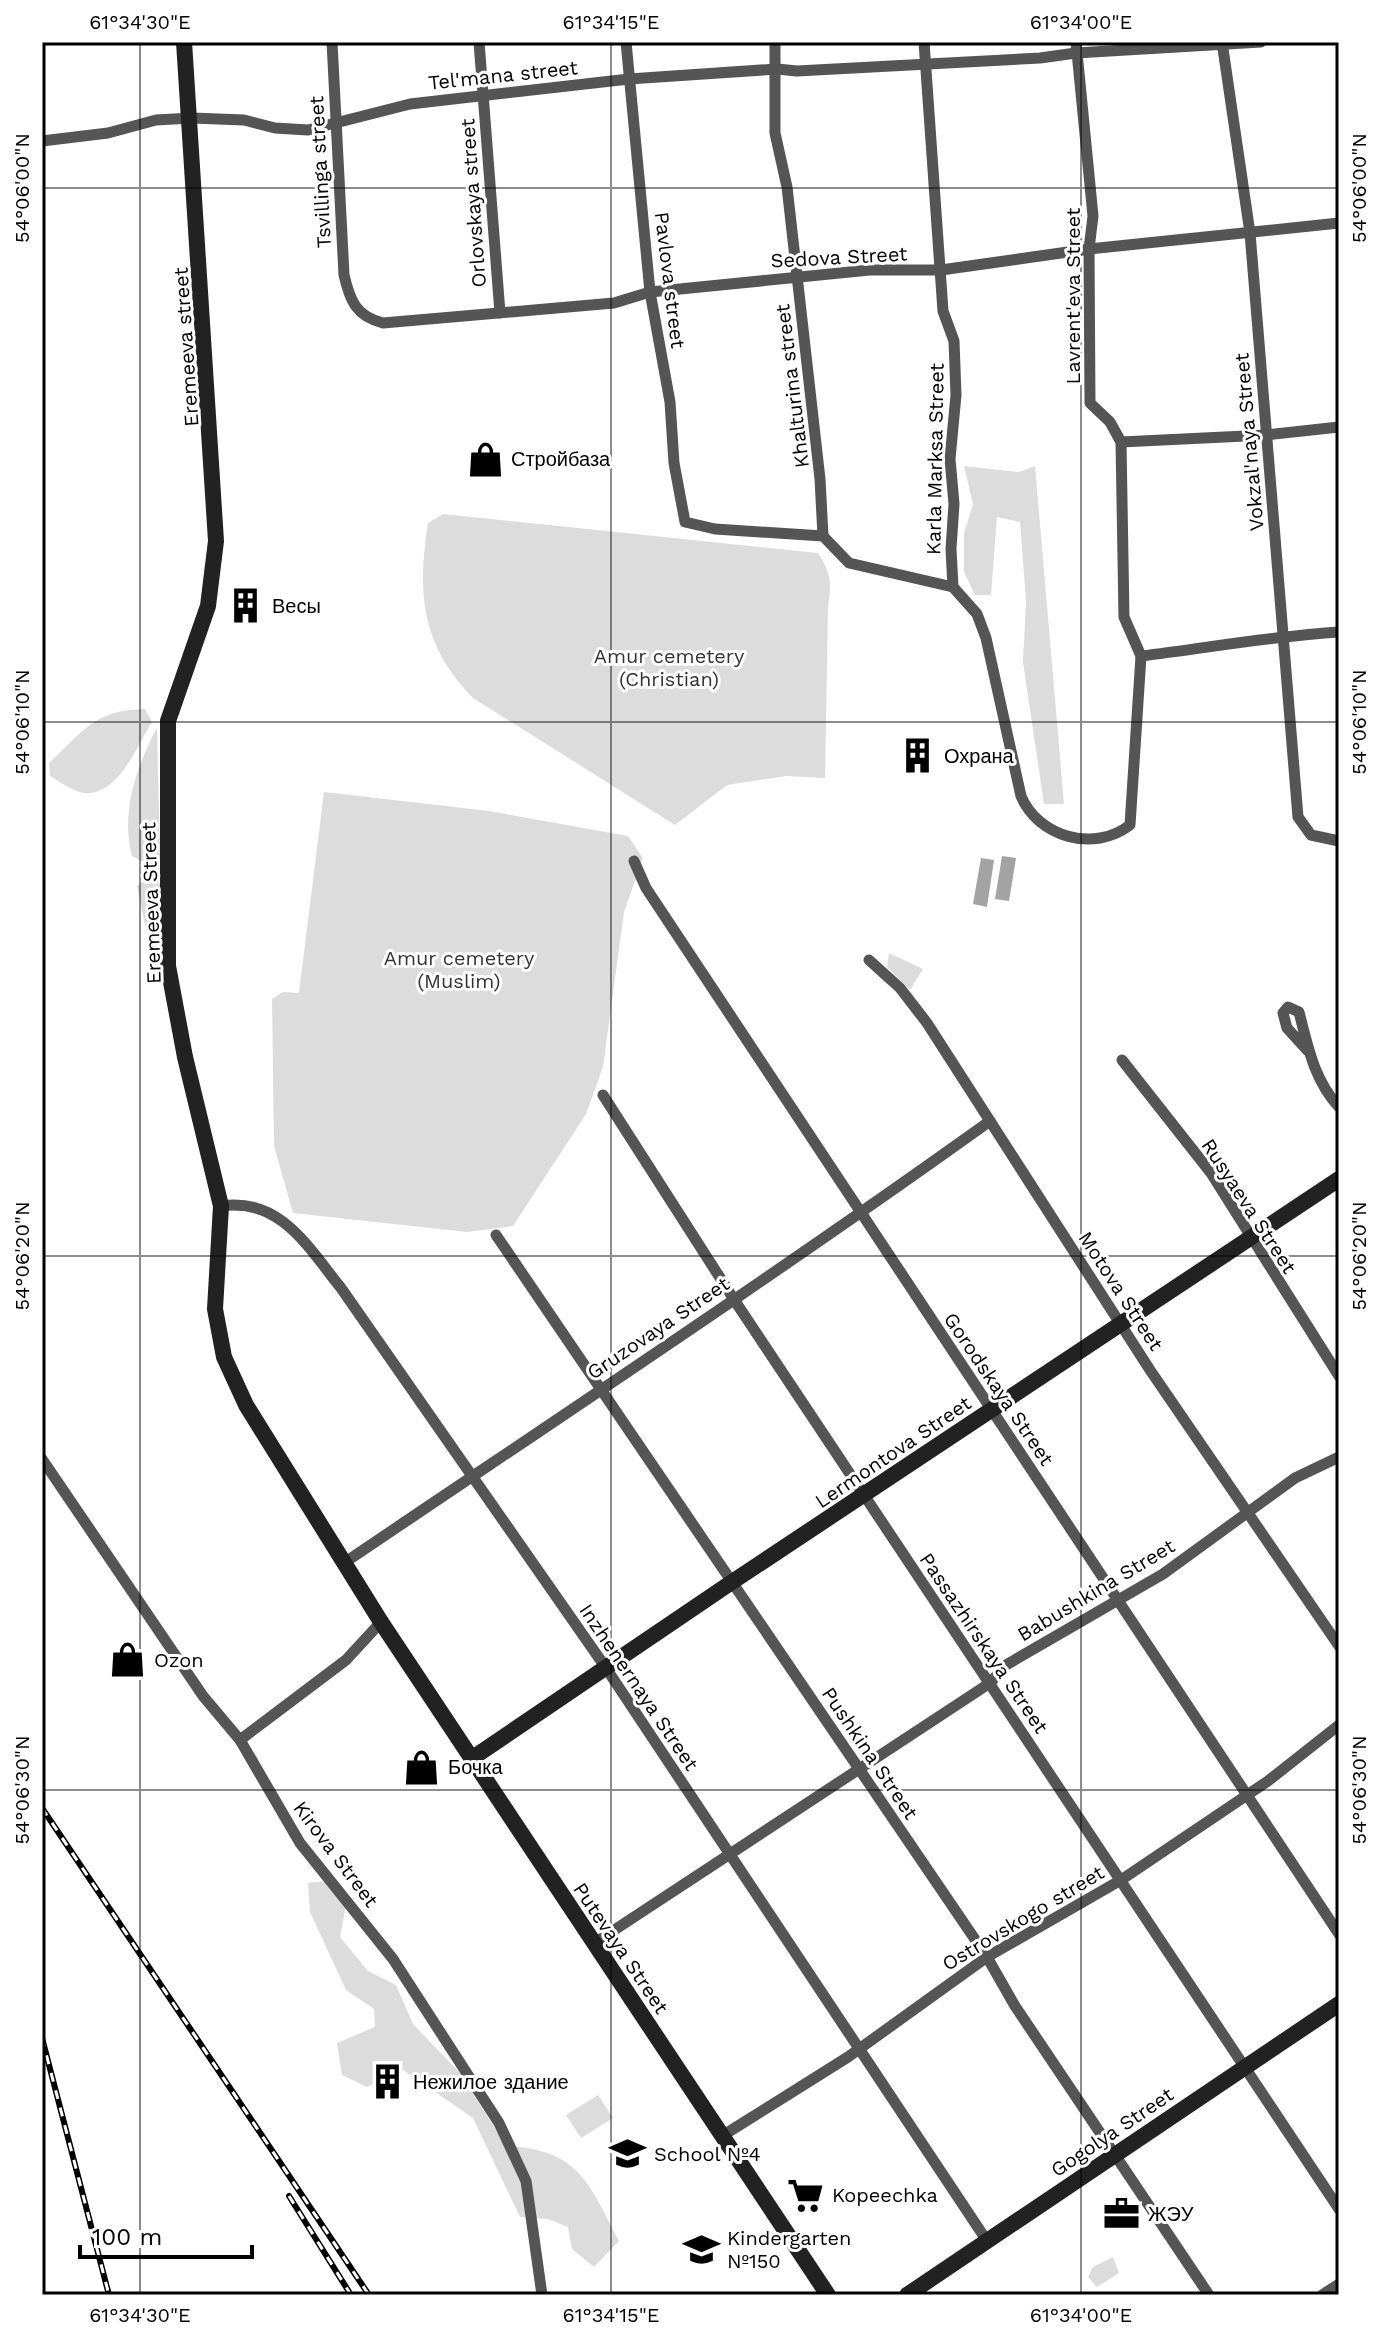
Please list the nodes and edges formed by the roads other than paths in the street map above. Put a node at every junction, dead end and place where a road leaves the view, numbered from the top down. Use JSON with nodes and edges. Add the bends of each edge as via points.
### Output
{"nodes":[{"id":1,"x":184,"y":42,"type":"edge"},
{"id":2,"x":332,"y":42,"type":"edge"},
{"id":3,"x":479,"y":42,"type":"edge"},
{"id":4,"x":626,"y":42,"type":"edge"},
{"id":5,"x":775,"y":42,"type":"edge"},
{"id":6,"x":924,"y":42,"type":"edge"},
{"id":7,"x":1261,"y":42,"type":"edge"},
{"id":8,"x":1222,"y":43,"type":"edge"},
{"id":9,"x":1076,"y":47,"type":"edge"},
{"id":10,"x":926,"y":62,"type":"junction"},
{"id":11,"x":777,"y":69,"type":"junction"},
{"id":12,"x":629,"y":79,"type":"junction"},
{"id":13,"x":483,"y":96,"type":"junction"},
{"id":14,"x":192,"y":118,"type":"junction"},
{"id":15,"x":334,"y":125,"type":"junction"},
{"id":16,"x":42,"y":141,"type":"edge"},
{"id":17,"x":1339,"y":223,"type":"edge"},
{"id":18,"x":1250,"y":233,"type":"junction"},
{"id":19,"x":1089,"y":249,"type":"junction"},
{"id":20,"x":941,"y":270,"type":"junction"},
{"id":21,"x":797,"y":276,"type":"junction"},
{"id":22,"x":650,"y":292,"type":"junction"},
{"id":23,"x":350,"y":300,"type":"joint"},
{"id":24,"x":500,"y":313,"type":"junction"},
{"id":25,"x":1339,"y":427,"type":"edge"},
{"id":26,"x":1266,"y":435,"type":"junction"},
{"id":27,"x":1121,"y":442,"type":"junction"},
{"id":28,"x":823,"y":536,"type":"junction"},
{"id":29,"x":953,"y":587,"type":"junction"},
{"id":30,"x":1339,"y":632,"type":"edge"},
{"id":31,"x":1285,"y":635,"type":"junction"},
{"id":32,"x":1141,"y":656,"type":"junction"},
{"id":33,"x":1339,"y":841,"type":"edge"},
{"id":34,"x":634,"y":861,"type":"dead end"},
{"id":35,"x":869,"y":960,"type":"dead end"},
{"id":36,"x":1308,"y":1051,"type":"dead end"},
{"id":37,"x":1122,"y":1060,"type":"dead end"},
{"id":38,"x":603,"y":1095,"type":"dead end"},
{"id":39,"x":1339,"y":1107,"type":"edge"},
{"id":40,"x":990,"y":1121,"type":"junction"},
{"id":41,"x":1339,"y":1179,"type":"edge"},
{"id":42,"x":221,"y":1206,"type":"junction"},
{"id":43,"x":863,"y":1212,"type":"junction"},
{"id":44,"x":496,"y":1235,"type":"dead end"},
{"id":45,"x":1252,"y":1240,"type":"junction"},
{"id":46,"x":733,"y":1298,"type":"junction"},
{"id":47,"x":1123,"y":1326,"type":"junction"},
{"id":48,"x":1339,"y":1376,"type":"edge"},
{"id":49,"x":600,"y":1389,"type":"junction"},
{"id":50,"x":992,"y":1410,"type":"junction"},
{"id":51,"x":1339,"y":1457,"type":"edge"},
{"id":52,"x":42,"y":1459,"type":"edge"},
{"id":53,"x":472,"y":1478,"type":"junction"},
{"id":54,"x":864,"y":1496,"type":"junction"},
{"id":55,"x":1251,"y":1512,"type":"junction"},
{"id":56,"x":344,"y":1563,"type":"junction"},
{"id":57,"x":732,"y":1582,"type":"junction"},
{"id":58,"x":1115,"y":1600,"type":"junction"},
{"id":59,"x":381,"y":1622,"type":"junction"},
{"id":60,"x":1339,"y":1646,"type":"edge"},
{"id":61,"x":606,"y":1668,"type":"junction"},
{"id":62,"x":990,"y":1683,"type":"junction"},
{"id":63,"x":1339,"y":1725,"type":"edge"},
{"id":64,"x":240,"y":1740,"type":"junction"},
{"id":65,"x":471,"y":1759,"type":"junction"},
{"id":66,"x":859,"y":1771,"type":"junction"},
{"id":67,"x":1244,"y":1796,"type":"junction"},
{"id":68,"x":729,"y":1853,"type":"junction"},
{"id":69,"x":1121,"y":1880,"type":"junction"},
{"id":70,"x":1339,"y":1934,"type":"edge"},
{"id":71,"x":593,"y":1944,"type":"junction"},
{"id":72,"x":987,"y":1957,"type":"junction"},
{"id":73,"x":1339,"y":2004,"type":"edge"},
{"id":74,"x":857,"y":2048,"type":"junction"},
{"id":75,"x":1243,"y":2068,"type":"junction"},
{"id":76,"x":722,"y":2136,"type":"junction"},
{"id":77,"x":1114,"y":2154,"type":"junction"},
{"id":78,"x":1339,"y":2209,"type":"edge"},
{"id":79,"x":987,"y":2241,"type":"junction"},
{"id":80,"x":1339,"y":2284,"type":"edge"},
{"id":81,"x":542,"y":2295,"type":"edge"},
{"id":82,"x":828,"y":2295,"type":"edge"},
{"id":83,"x":907,"y":2295,"type":"edge"},
{"id":84,"x":1209,"y":2295,"type":"edge"},
{"id":85,"x":1322,"y":2295,"type":"edge"}],
"edges":[{"from":1,"to":14,"type":"street"},
{"from":2,"to":15,"type":"street","name":"Tsvillinga street"},
{"from":3,"to":13,"type":"street","name":"Orlovskaya street"},
{"from":4,"to":12,"type":"street","name":"Pavlova street"},
{"from":5,"to":11,"type":"street","name":"Khalturina street"},
{"from":6,"to":10,"type":"street","name":"Karla Marksa Street"},
{"from":7,"to":8,"type":"street","name":"Tel'mana street"},
{"from":8,"to":9,"type":"street","name":"Tel'mana street"},
{"from":8,"to":18,"type":"street","name":"Vokzal'naya Street"},
{"from":9,"to":10,"type":"street","name":"Tel'mana street","via":[[1040,58]]},
{"from":9,"to":19,"type":"street","name":"Lavrent'eva Street","via":[[1093,216]]},
{"from":10,"to":11,"type":"street","name":"Tel'mana street"},
{"from":10,"to":20,"type":"street","name":"Karla Marksa Street"},
{"from":11,"to":12,"type":"street","name":"Tel'mana street"},
{"from":11,"to":21,"type":"street","name":"Khalturina street","via":[[775,133]]},
{"from":12,"to":13,"type":"street","name":"Tel'mana street"},
{"from":12,"to":22,"type":"street","name":"Pavlova street"},
{"from":13,"to":15,"type":"street","name":"Tel'mana street","via":[[410,104]]},
{"from":13,"to":24,"type":"street","name":"Orlovskaya street"},
{"from":14,"to":15,"type":"street","name":"Tel'mana street","via":[[308,130]]},
{"from":14,"to":16,"type":"street","name":"Tel'mana street"},
{"from":14,"to":42,"type":"street","name":"Eremeeva Street","via":[[216,541],[208,606],[168,721],[168,966]]},
{"from":15,"to":23,"type":"street","name":"Tsvillinga street"},
{"from":17,"to":18,"type":"street","name":"Sedova Street"},
{"from":18,"to":19,"type":"street","name":"Sedova Street"},
{"from":18,"to":26,"type":"street","name":"Vokzal'naya Street"},
{"from":19,"to":20,"type":"street","name":"Sedova Street"},
{"from":19,"to":27,"type":"street","name":"Lavrent'eva Street","via":[[1090,403]]},
{"from":20,"to":21,"type":"street","name":"Sedova Street"},
{"from":20,"to":29,"type":"street","name":"Karla Marksa Street","via":[[943,311],[954,341]]},
{"from":21,"to":22,"type":"street","name":"Sedova Street"},
{"from":21,"to":28,"type":"street","name":"Khalturina street"},
{"from":22,"to":24,"type":"street","name":"Sedova Street","via":[[614,303]]},
{"from":22,"to":28,"type":"street","name":"Pavlova street","via":[[685,522]]},
{"from":23,"to":24,"type":"street","name":"Sedova Street","via":[[370,320],[383,323]]},
{"from":25,"to":26,"type":"street"},
{"from":26,"to":27,"type":"street"},
{"from":26,"to":31,"type":"street","name":"Vokzal'naya Street"},
{"from":27,"to":32,"type":"street","via":[[1124,617]]},
{"from":28,"to":29,"type":"street","via":[[849,563]]},
{"from":29,"to":32,"type":"street","via":[[977,614],[986,638],[1029,816],[1056,832],[1078,839],[1111,838],[1130,825]]},
{"from":30,"to":31,"type":"street"},
{"from":31,"to":32,"type":"street"},
{"from":31,"to":33,"type":"street","name":"Vokzal'naya Street","via":[[1298,817],[1311,835]]},
{"from":34,"to":43,"type":"street","name":"Gorodskaya Street","via":[[646,888]]},
{"from":35,"to":40,"type":"street","name":"Motova Street","via":[[909,999]]},
{"from":36,"to":39,"type":"street","via":[[1325,1092]]},
{"from":37,"to":45,"type":"street","name":"Rusyaeva Street","via":[[1211,1173]]},
{"from":38,"to":46,"type":"street","name":"Passazhirskaya Street"},
{"from":40,"to":43,"type":"street","name":"Gruzovaya Street"},
{"from":40,"to":47,"type":"street","name":"Motova Street"},
{"from":41,"to":45,"type":"street","name":"Lermontova Street"},
{"from":42,"to":53,"type":"street","name":"Inzhenernaya Street","via":[[241,1203],[270,1211],[310,1249]]},
{"from":42,"to":56,"type":"street","name":"Putevaya Street","via":[[215,1309],[224,1357],[246,1405]]},
{"from":43,"to":46,"type":"street","name":"Gruzovaya Street"},
{"from":43,"to":50,"type":"street","name":"Gorodskaya Street"},
{"from":44,"to":49,"type":"street","name":"Pushkina Street"},
{"from":45,"to":47,"type":"street","name":"Lermontova Street"},
{"from":45,"to":48,"type":"street","name":"Rusyaeva Street"},
{"from":46,"to":49,"type":"street","name":"Gruzovaya Street"},
{"from":46,"to":54,"type":"street","name":"Passazhirskaya Street"},
{"from":47,"to":50,"type":"street","name":"Lermontova Street"},
{"from":47,"to":55,"type":"street","name":"Motova Street"},
{"from":49,"to":53,"type":"street","name":"Gruzovaya Street"},
{"from":49,"to":57,"type":"street","name":"Pushkina Street"},
{"from":50,"to":54,"type":"street","name":"Lermontova Street"},
{"from":50,"to":58,"type":"street","name":"Gorodskaya Street"},
{"from":51,"to":55,"type":"street","name":"Babushkina Street","via":[[1295,1478]]},
{"from":52,"to":64,"type":"street","name":"Kirova Street","via":[[203,1696]]},
{"from":53,"to":56,"type":"street","name":"Gruzovaya Street"},
{"from":53,"to":61,"type":"street","name":"Inzhenernaya Street"},
{"from":54,"to":57,"type":"street","name":"Lermontova Street"},
{"from":54,"to":62,"type":"street","name":"Passazhirskaya Street"},
{"from":55,"to":58,"type":"street","name":"Babushkina Street","via":[[1163,1574]]},
{"from":55,"to":60,"type":"street","name":"Motova Street"},
{"from":56,"to":59,"type":"street","name":"Putevaya Street"},
{"from":57,"to":61,"type":"street","name":"Lermontova Street"},
{"from":57,"to":66,"type":"street","name":"Pushkina Street"},
{"from":58,"to":62,"type":"street","name":"Babushkina Street","via":[[1006,1665]]},
{"from":58,"to":67,"type":"street","name":"Gorodskaya Street"},
{"from":59,"to":64,"type":"street","via":[[328,1676]]},
{"from":59,"to":65,"type":"street","name":"Putevaya Street"},
{"from":61,"to":65,"type":"street","name":"Lermontova Street"},
{"from":61,"to":68,"type":"street","name":"Inzhenernaya Street"},
{"from":62,"to":66,"type":"street","name":"Babushkina Street"},
{"from":62,"to":69,"type":"street","name":"Passazhirskaya Street"},
{"from":63,"to":67,"type":"street","name":"Ostrovskogo street"},
{"from":64,"to":81,"type":"street","name":"Kirova Street","via":[[287,1824],[393,1959],[499,2123],[526,2181]]},
{"from":65,"to":71,"type":"street","name":"Putevaya Street"},
{"from":66,"to":68,"type":"street","name":"Babushkina Street"},
{"from":66,"to":72,"type":"street","name":"Pushkina Street"},
{"from":67,"to":69,"type":"street","name":"Ostrovskogo street"},
{"from":67,"to":70,"type":"street","name":"Gorodskaya Street"},
{"from":68,"to":71,"type":"street","name":"Babushkina Street"},
{"from":68,"to":74,"type":"street","name":"Inzhenernaya Street"},
{"from":69,"to":72,"type":"street","name":"Ostrovskogo street"},
{"from":69,"to":75,"type":"street","name":"Passazhirskaya Street"},
{"from":71,"to":76,"type":"street","name":"Putevaya Street"},
{"from":72,"to":74,"type":"street","name":"Ostrovskogo street"},
{"from":72,"to":77,"type":"street","name":"Pushkina Street"},
{"from":73,"to":75,"type":"street","name":"Gogolya Street"},
{"from":74,"to":76,"type":"street","name":"Ostrovskogo street"},
{"from":74,"to":79,"type":"street","name":"Inzhenernaya Street"},
{"from":75,"to":77,"type":"street","name":"Gogolya Street"},
{"from":75,"to":78,"type":"street","name":"Passazhirskaya Street"},
{"from":76,"to":82,"type":"street","name":"Putevaya Street"},
{"from":77,"to":79,"type":"street","name":"Gogolya Street"},
{"from":77,"to":84,"type":"street","name":"Pushkina Street"},
{"from":79,"to":83,"type":"street","name":"Gogolya Street"},
{"from":80,"to":85,"type":"street"}]}
